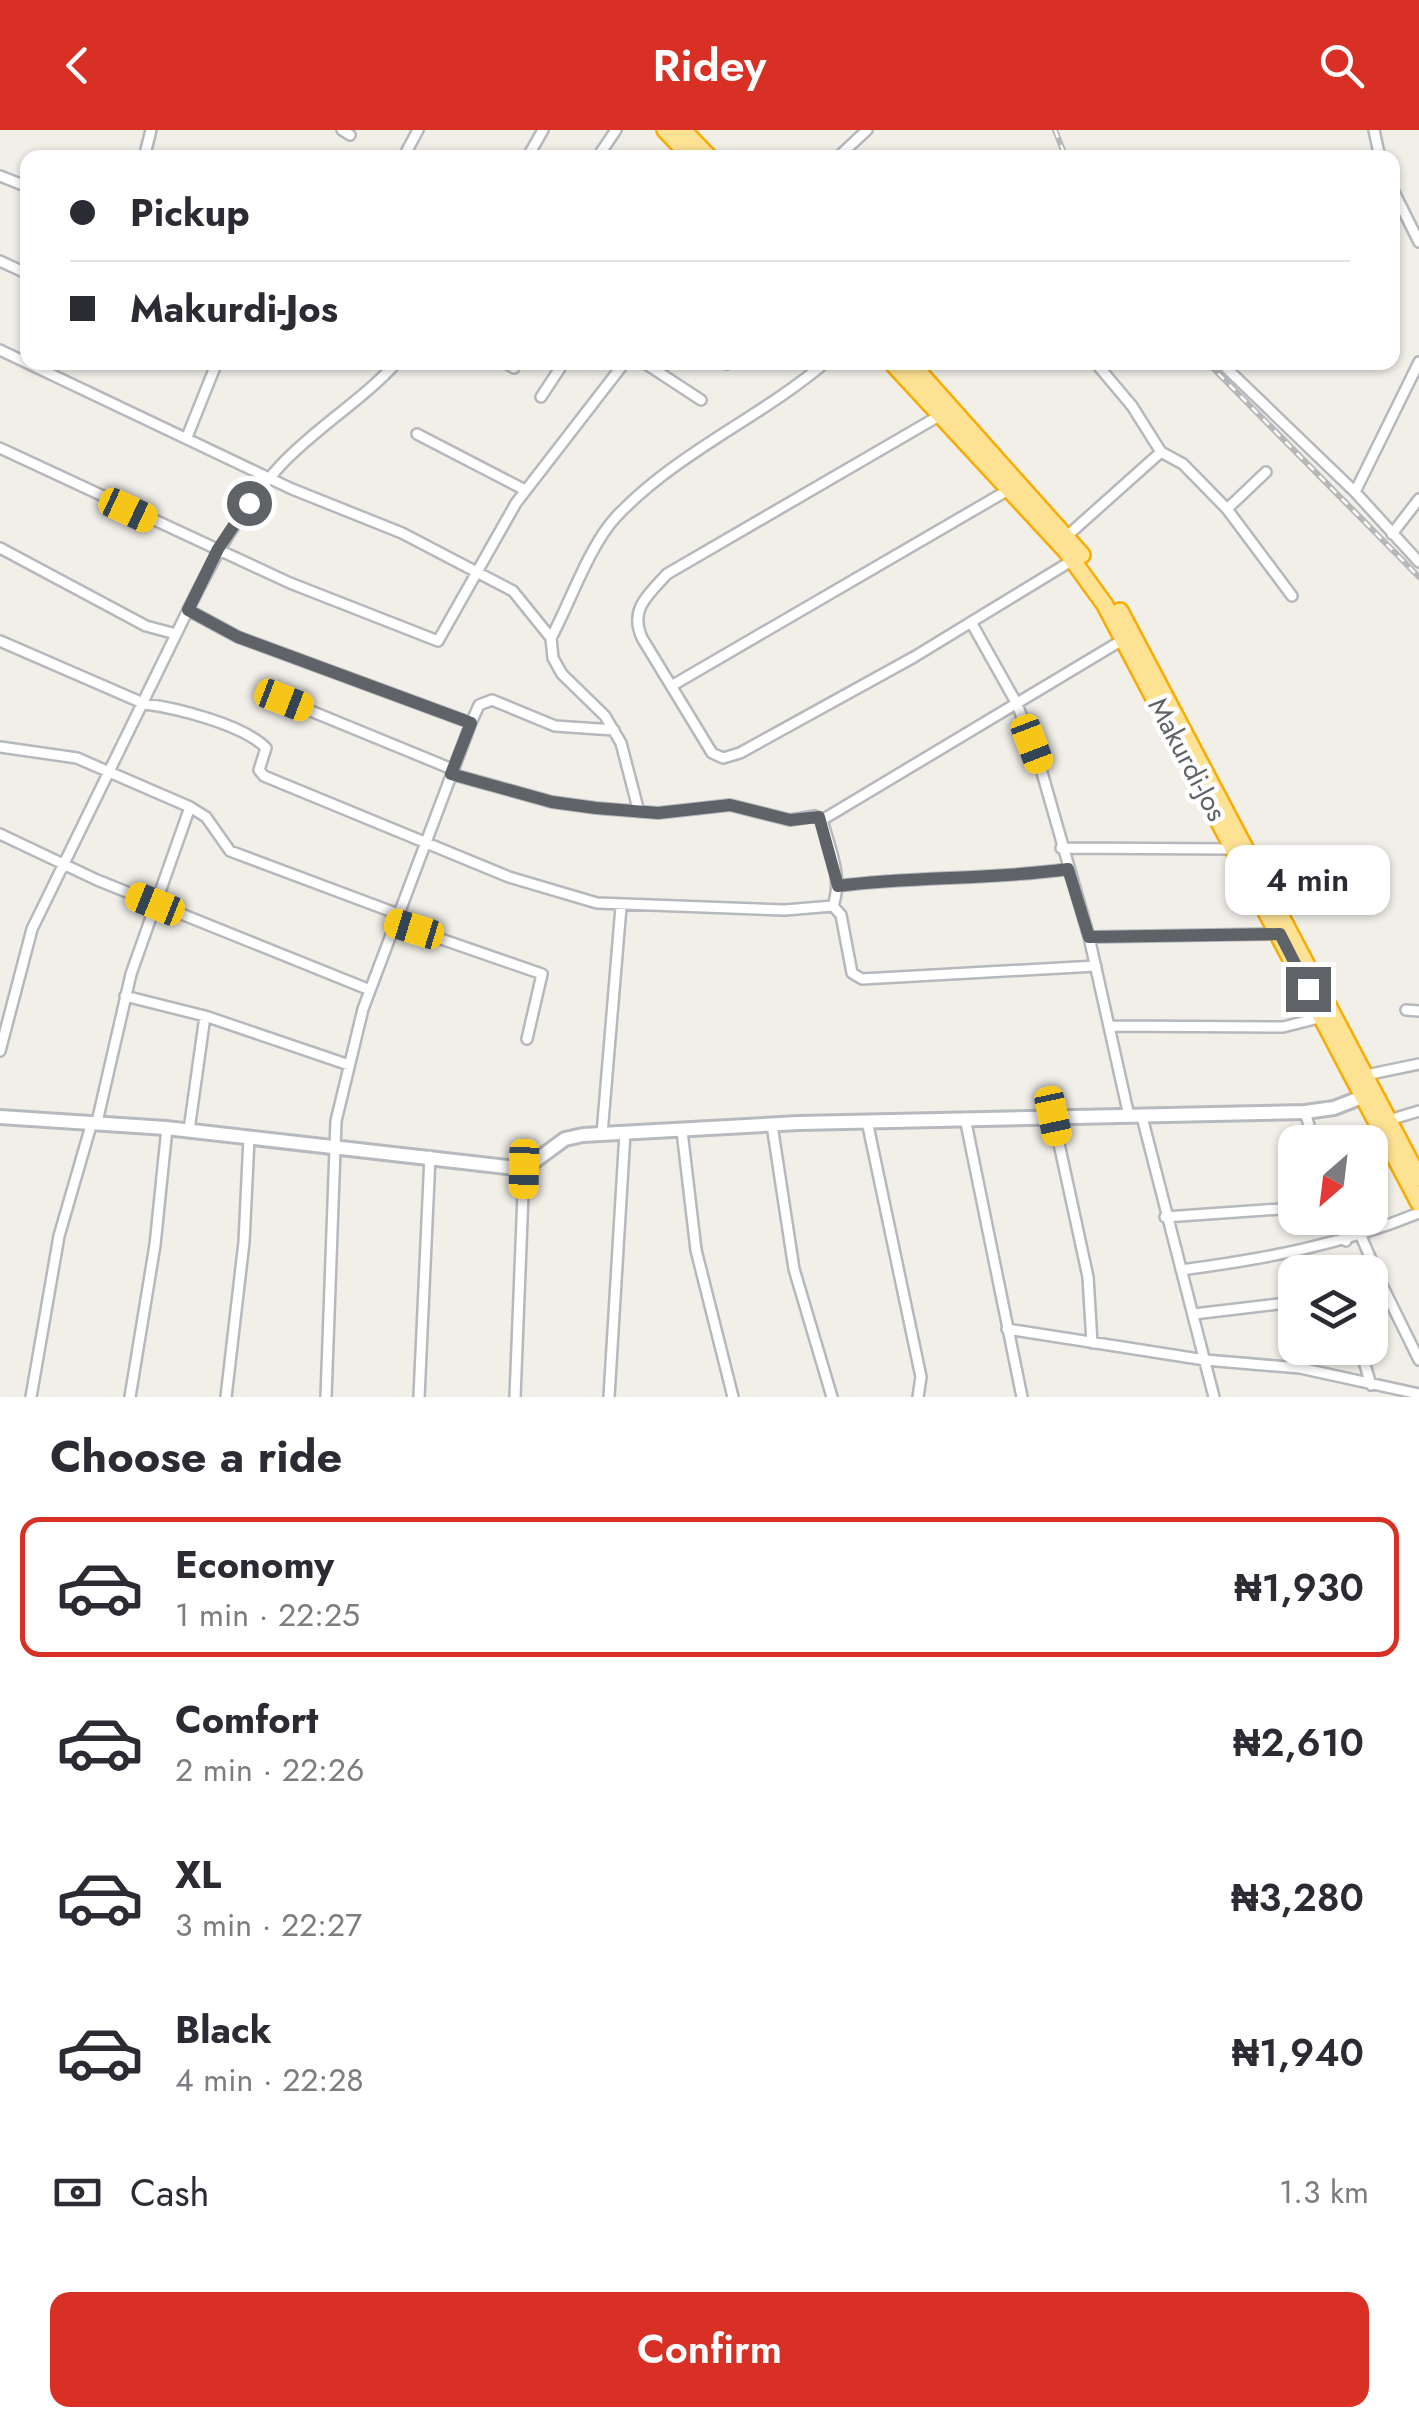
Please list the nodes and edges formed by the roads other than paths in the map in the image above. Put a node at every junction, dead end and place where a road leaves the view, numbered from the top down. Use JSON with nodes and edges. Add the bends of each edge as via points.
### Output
{"nodes":[{"id":1,"x":666,"y":130,"type":"edge"},
{"id":2,"x":682,"y":130,"type":"edge"},
{"id":3,"x":867,"y":130,"type":"edge"},
{"id":4,"x":685,"y":150,"type":"edge"},
{"id":5,"x":702,"y":150,"type":"edge"},
{"id":6,"x":846,"y":150,"type":"edge"},
{"id":7,"x":1400,"y":204,"type":"edge"},
{"id":8,"x":1419,"y":242,"type":"edge"},
{"id":9,"x":1419,"y":362,"type":"edge"},
{"id":10,"x":42,"y":370,"type":"edge"},
{"id":11,"x":214,"y":370,"type":"edge"},
{"id":12,"x":388,"y":370,"type":"edge"},
{"id":13,"x":559,"y":370,"type":"edge"},
{"id":14,"x":619,"y":370,"type":"edge"},
{"id":15,"x":655,"y":370,"type":"edge"},
{"id":16,"x":814,"y":370,"type":"edge"},
{"id":17,"x":900,"y":370,"type":"edge"},
{"id":18,"x":916,"y":370,"type":"edge"},
{"id":19,"x":1103,"y":370,"type":"edge"},
{"id":20,"x":1228,"y":370,"type":"edge"},
{"id":21,"x":541,"y":396,"type":"dead end"},
{"id":22,"x":701,"y":400,"type":"dead end"},
{"id":23,"x":946,"y":411,"type":"junction"},
{"id":24,"x":417,"y":434,"type":"dead end"},
{"id":25,"x":187,"y":438,"type":"junction"},
{"id":26,"x":0,"y":448,"type":"edge"},
{"id":27,"x":1161,"y":452,"type":"junction"},
{"id":28,"x":1266,"y":472,"type":"dead end"},
{"id":29,"x":270,"y":478,"type":"junction"},
{"id":30,"x":1010,"y":488,"type":"junction"},
{"id":31,"x":525,"y":490,"type":"junction"},
{"id":32,"x":1354,"y":492,"type":"junction"},
{"id":33,"x":1419,"y":499,"type":"edge"},
{"id":34,"x":1228,"y":509,"type":"junction"},
{"id":35,"x":1392,"y":534,"type":"junction"},
{"id":36,"x":1067,"y":536,"type":"junction"},
{"id":37,"x":0,"y":548,"type":"edge"},
{"id":38,"x":218,"y":549,"type":"junction"},
{"id":39,"x":1073,"y":560,"type":"junction"},
{"id":40,"x":1419,"y":562,"type":"edge"},
{"id":41,"x":478,"y":570,"type":"junction"},
{"id":42,"x":1292,"y":596,"type":"dead end"},
{"id":43,"x":188,"y":610,"type":"junction"},
{"id":44,"x":971,"y":622,"type":"junction"},
{"id":45,"x":176,"y":634,"type":"junction"},
{"id":46,"x":551,"y":638,"type":"junction"},
{"id":47,"x":1125,"y":638,"type":"junction"},
{"id":48,"x":0,"y":640,"type":"edge"},
{"id":49,"x":673,"y":685,"type":"junction"},
{"id":50,"x":284,"y":700,"type":"dead end"},
{"id":51,"x":145,"y":704,"type":"junction"},
{"id":52,"x":1017,"y":704,"type":"junction"},
{"id":53,"x":604,"y":716,"type":"junction"},
{"id":54,"x":471,"y":723,"type":"junction"},
{"id":55,"x":594,"y":729,"type":"junction"},
{"id":56,"x":614,"y":730,"type":"junction"},
{"id":57,"x":0,"y":747,"type":"edge"},
{"id":58,"x":452,"y":771,"type":"junction"},
{"id":59,"x":110,"y":773,"type":"junction"},
{"id":60,"x":190,"y":807,"type":"junction"},
{"id":61,"x":640,"y":812,"type":"junction"},
{"id":62,"x":822,"y":820,"type":"junction"},
{"id":63,"x":0,"y":834,"type":"edge"},
{"id":64,"x":425,"y":841,"type":"junction"},
{"id":65,"x":1061,"y":848,"type":"junction"},
{"id":66,"x":1235,"y":848,"type":"junction"},
{"id":67,"x":62,"y":862,"type":"junction"},
{"id":68,"x":1068,"y":869,"type":"junction"},
{"id":69,"x":838,"y":886,"type":"junction"},
{"id":70,"x":155,"y":904,"type":"junction"},
{"id":71,"x":832,"y":906,"type":"junction"},
{"id":72,"x":621,"y":907,"type":"junction"},
{"id":73,"x":396,"y":918,"type":"junction"},
{"id":74,"x":1280,"y":934,"type":"junction"},
{"id":75,"x":1089,"y":937,"type":"junction"},
{"id":76,"x":1096,"y":966,"type":"junction"},
{"id":77,"x":370,"y":990,"type":"junction"},
{"id":78,"x":125,"y":996,"type":"junction"},
{"id":79,"x":1406,"y":1010,"type":"dead end"},
{"id":80,"x":1419,"y":1011,"type":"edge"},
{"id":81,"x":205,"y":1016,"type":"junction"},
{"id":82,"x":1322,"y":1016,"type":"junction"},
{"id":83,"x":1110,"y":1026,"type":"junction"},
{"id":84,"x":527,"y":1039,"type":"dead end"},
{"id":85,"x":0,"y":1050,"type":"edge"},
{"id":86,"x":1419,"y":1064,"type":"edge"},
{"id":87,"x":349,"y":1066,"type":"junction"},
{"id":88,"x":1366,"y":1075,"type":"junction"},
{"id":89,"x":1369,"y":1095,"type":"junction"},
{"id":90,"x":1419,"y":1111,"type":"edge"},
{"id":91,"x":1305,"y":1112,"type":"junction"},
{"id":92,"x":1053,"y":1116,"type":"junction"},
{"id":93,"x":1136,"y":1116,"type":"junction"},
{"id":94,"x":0,"y":1117,"type":"edge"},
{"id":95,"x":964,"y":1118,"type":"junction"},
{"id":96,"x":1389,"y":1120,"type":"junction"},
{"id":97,"x":95,"y":1121,"type":"junction"},
{"id":98,"x":868,"y":1121,"type":"junction"},
{"id":99,"x":772,"y":1125,"type":"junction"},
{"id":100,"x":1309,"y":1125,"type":"edge"},
{"id":101,"x":168,"y":1128,"type":"junction"},
{"id":102,"x":189,"y":1130,"type":"junction"},
{"id":103,"x":682,"y":1131,"type":"junction"},
{"id":104,"x":624,"y":1133,"type":"junction"},
{"id":105,"x":602,"y":1134,"type":"junction"},
{"id":106,"x":248,"y":1138,"type":"junction"},
{"id":107,"x":333,"y":1144,"type":"junction"},
{"id":108,"x":430,"y":1156,"type":"junction"},
{"id":109,"x":524,"y":1169,"type":"junction"},
{"id":110,"x":1419,"y":1178,"type":"edge"},
{"id":111,"x":1419,"y":1202,"type":"edge"},
{"id":112,"x":1278,"y":1209,"type":"edge"},
{"id":113,"x":1419,"y":1213,"type":"edge"},
{"id":114,"x":1165,"y":1216,"type":"junction"},
{"id":115,"x":1344,"y":1235,"type":"edge"},
{"id":116,"x":1361,"y":1236,"type":"junction"},
{"id":117,"x":1346,"y":1241,"type":"junction"},
{"id":118,"x":1369,"y":1255,"type":"edge"},
{"id":119,"x":1181,"y":1270,"type":"junction"},
{"id":120,"x":1388,"y":1297,"type":"edge"},
{"id":121,"x":1278,"y":1304,"type":"edge"},
{"id":122,"x":1194,"y":1314,"type":"junction"},
{"id":123,"x":1007,"y":1329,"type":"junction"},
{"id":124,"x":1092,"y":1343,"type":"junction"},
{"id":125,"x":1205,"y":1360,"type":"junction"},
{"id":126,"x":1419,"y":1360,"type":"edge"},
{"id":127,"x":1366,"y":1365,"type":"edge"},
{"id":128,"x":1375,"y":1390,"type":"edge"},
{"id":129,"x":1419,"y":1394,"type":"edge"},
{"id":130,"x":32,"y":1397,"type":"edge"},
{"id":131,"x":130,"y":1397,"type":"edge"},
{"id":132,"x":226,"y":1397,"type":"edge"},
{"id":133,"x":326,"y":1397,"type":"edge"},
{"id":134,"x":418,"y":1397,"type":"edge"},
{"id":135,"x":515,"y":1397,"type":"edge"},
{"id":136,"x":609,"y":1397,"type":"edge"},
{"id":137,"x":734,"y":1397,"type":"edge"},
{"id":138,"x":832,"y":1397,"type":"edge"},
{"id":139,"x":918,"y":1397,"type":"edge"},
{"id":140,"x":1022,"y":1397,"type":"edge"},
{"id":141,"x":1214,"y":1397,"type":"edge"}],
"edges":[{"from":1,"to":4,"type":"highway"},
{"from":2,"to":5,"type":"highway"},
{"from":3,"to":6,"type":"street"},
{"from":7,"to":8,"type":"street"},
{"from":9,"to":32,"type":"street"},
{"from":10,"to":25,"type":"street"},
{"from":11,"to":25,"type":"street"},
{"from":12,"to":29,"type":"street"},
{"from":13,"to":21,"type":"street"},
{"from":14,"to":31,"type":"street"},
{"from":15,"to":22,"type":"street"},
{"from":16,"to":46,"type":"street","via":[[616,517]]},
{"from":17,"to":23,"type":"highway","name":"Makurdi-Jos"},
{"from":18,"to":23,"type":"highway","name":"Makurdi-Jos"},
{"from":19,"to":27,"type":"street"},
{"from":20,"to":32,"type":"street"},
{"from":23,"to":30,"type":"highway","name":"Makurdi-Jos"},
{"from":23,"to":36,"type":"highway","name":"Makurdi-Jos"},
{"from":23,"to":49,"type":"street","via":[[667,574],[636,618]]},
{"from":24,"to":31,"type":"street"},
{"from":25,"to":29,"type":"street"},
{"from":26,"to":38,"type":"street"},
{"from":27,"to":34,"type":"street","via":[[1183,464]]},
{"from":27,"to":36,"type":"street"},
{"from":28,"to":34,"type":"street"},
{"from":29,"to":38,"type":"street"},
{"from":29,"to":41,"type":"street"},
{"from":30,"to":39,"type":"highway","name":"Makurdi-Jos"},
{"from":30,"to":49,"type":"street"},
{"from":31,"to":41,"type":"street"},
{"from":32,"to":35,"type":"street"},
{"from":33,"to":35,"type":"street"},
{"from":34,"to":42,"type":"street"},
{"from":35,"to":40,"type":"street"},
{"from":36,"to":88,"type":"highway","name":"Makurdi-Jos","via":[[1134,632]]},
{"from":37,"to":45,"type":"street","via":[[146,626]]},
{"from":38,"to":41,"type":"street","via":[[438,641]]},
{"from":38,"to":43,"type":"street"},
{"from":39,"to":44,"type":"street"},
{"from":39,"to":47,"type":"highway","name":"Makurdi-Jos"},
{"from":41,"to":46,"type":"street","via":[[514,591]]},
{"from":43,"to":45,"type":"street"},
{"from":43,"to":54,"type":"street","via":[[238,637]]},
{"from":44,"to":49,"type":"street","via":[[730,758],[712,753]]},
{"from":44,"to":52,"type":"street"},
{"from":45,"to":51,"type":"street"},
{"from":46,"to":53,"type":"street","via":[[562,674]]},
{"from":47,"to":52,"type":"street"},
{"from":47,"to":66,"type":"highway","name":"Makurdi-Jos"},
{"from":48,"to":51,"type":"street"},
{"from":50,"to":58,"type":"street"},
{"from":51,"to":59,"type":"street"},
{"from":51,"to":64,"type":"street","via":[[252,738],[266,748],[259,770],[264,776]]},
{"from":52,"to":62,"type":"street"},
{"from":52,"to":65,"type":"street","via":[[1042,768]]},
{"from":53,"to":55,"type":"street"},
{"from":53,"to":56,"type":"street"},
{"from":54,"to":55,"type":"street","via":[[492,700],[543,723]]},
{"from":54,"to":58,"type":"street"},
{"from":55,"to":56,"type":"street"},
{"from":56,"to":61,"type":"street"},
{"from":57,"to":59,"type":"street","via":[[77,758]]},
{"from":58,"to":61,"type":"street","via":[[552,802]]},
{"from":58,"to":64,"type":"street"},
{"from":59,"to":60,"type":"street"},
{"from":59,"to":67,"type":"street"},
{"from":60,"to":70,"type":"street"},
{"from":60,"to":73,"type":"street","via":[[206,817],[230,851]]},
{"from":61,"to":62,"type":"street","via":[[730,805],[790,820]]},
{"from":62,"to":69,"type":"street"},
{"from":63,"to":67,"type":"street"},
{"from":64,"to":72,"type":"street","via":[[535,886]]},
{"from":64,"to":73,"type":"street"},
{"from":65,"to":66,"type":"street"},
{"from":65,"to":68,"type":"street"},
{"from":66,"to":74,"type":"highway","name":"Makurdi-Jos"},
{"from":67,"to":70,"type":"street"},
{"from":67,"to":85,"type":"street","via":[[19,966]]},
{"from":68,"to":69,"type":"street"},
{"from":68,"to":75,"type":"street"},
{"from":69,"to":71,"type":"street"},
{"from":70,"to":77,"type":"street"},
{"from":70,"to":78,"type":"street"},
{"from":71,"to":72,"type":"street"},
{"from":71,"to":76,"type":"street","via":[[841,915],[852,973],[862,979]]},
{"from":72,"to":105,"type":"street"},
{"from":73,"to":77,"type":"street"},
{"from":73,"to":84,"type":"street","via":[[542,974]]},
{"from":74,"to":75,"type":"street"},
{"from":74,"to":82,"type":"highway","name":"Makurdi-Jos"},
{"from":75,"to":76,"type":"street"},
{"from":76,"to":83,"type":"street"},
{"from":77,"to":87,"type":"street"},
{"from":78,"to":81,"type":"street"},
{"from":78,"to":97,"type":"street"},
{"from":79,"to":80,"type":"street"},
{"from":81,"to":87,"type":"street"},
{"from":81,"to":102,"type":"street"},
{"from":82,"to":83,"type":"street","via":[[1282,1028]]},
{"from":82,"to":89,"type":"highway","name":"Makurdi-Jos"},
{"from":83,"to":93,"type":"street"},
{"from":86,"to":88,"type":"street"},
{"from":87,"to":107,"type":"street"},
{"from":88,"to":89,"type":"highway","name":"Makurdi-Jos"},
{"from":89,"to":91,"type":"street"},
{"from":89,"to":96,"type":"highway","name":"Makurdi-Jos"},
{"from":89,"to":111,"type":"highway","name":"Makurdi-Jos"},
{"from":90,"to":96,"type":"street"},
{"from":91,"to":93,"type":"street"},
{"from":91,"to":100,"type":"street"},
{"from":92,"to":93,"type":"street"},
{"from":92,"to":95,"type":"street"},
{"from":92,"to":124,"type":"street","via":[[1088,1278]]},
{"from":93,"to":114,"type":"street"},
{"from":94,"to":97,"type":"street"},
{"from":95,"to":98,"type":"street"},
{"from":95,"to":123,"type":"street"},
{"from":96,"to":110,"type":"highway","name":"Makurdi-Jos"},
{"from":97,"to":101,"type":"street"},
{"from":97,"to":130,"type":"street","via":[[59,1236]]},
{"from":98,"to":99,"type":"street"},
{"from":98,"to":139,"type":"street","via":[[922,1376]]},
{"from":99,"to":103,"type":"street"},
{"from":99,"to":138,"type":"street","via":[[794,1268]]},
{"from":101,"to":102,"type":"street"},
{"from":101,"to":131,"type":"street"},
{"from":102,"to":106,"type":"street"},
{"from":103,"to":104,"type":"street"},
{"from":103,"to":137,"type":"street","via":[[696,1250]]},
{"from":104,"to":105,"type":"street"},
{"from":104,"to":136,"type":"street"},
{"from":105,"to":109,"type":"street","via":[[564,1138]]},
{"from":106,"to":107,"type":"street"},
{"from":106,"to":132,"type":"street"},
{"from":107,"to":108,"type":"street"},
{"from":107,"to":133,"type":"street"},
{"from":108,"to":109,"type":"street"},
{"from":108,"to":134,"type":"street"},
{"from":109,"to":135,"type":"street"},
{"from":112,"to":114,"type":"street"},
{"from":113,"to":116,"type":"street"},
{"from":114,"to":119,"type":"street"},
{"from":115,"to":117,"type":"street"},
{"from":116,"to":117,"type":"street"},
{"from":116,"to":118,"type":"street"},
{"from":117,"to":119,"type":"street"},
{"from":119,"to":122,"type":"street"},
{"from":120,"to":126,"type":"street"},
{"from":121,"to":122,"type":"street"},
{"from":122,"to":125,"type":"street"},
{"from":123,"to":124,"type":"street"},
{"from":123,"to":140,"type":"street"},
{"from":124,"to":125,"type":"street"},
{"from":125,"to":128,"type":"street","via":[[1300,1368]]},
{"from":125,"to":141,"type":"street"},
{"from":127,"to":128,"type":"street"},
{"from":128,"to":129,"type":"street"}]}
